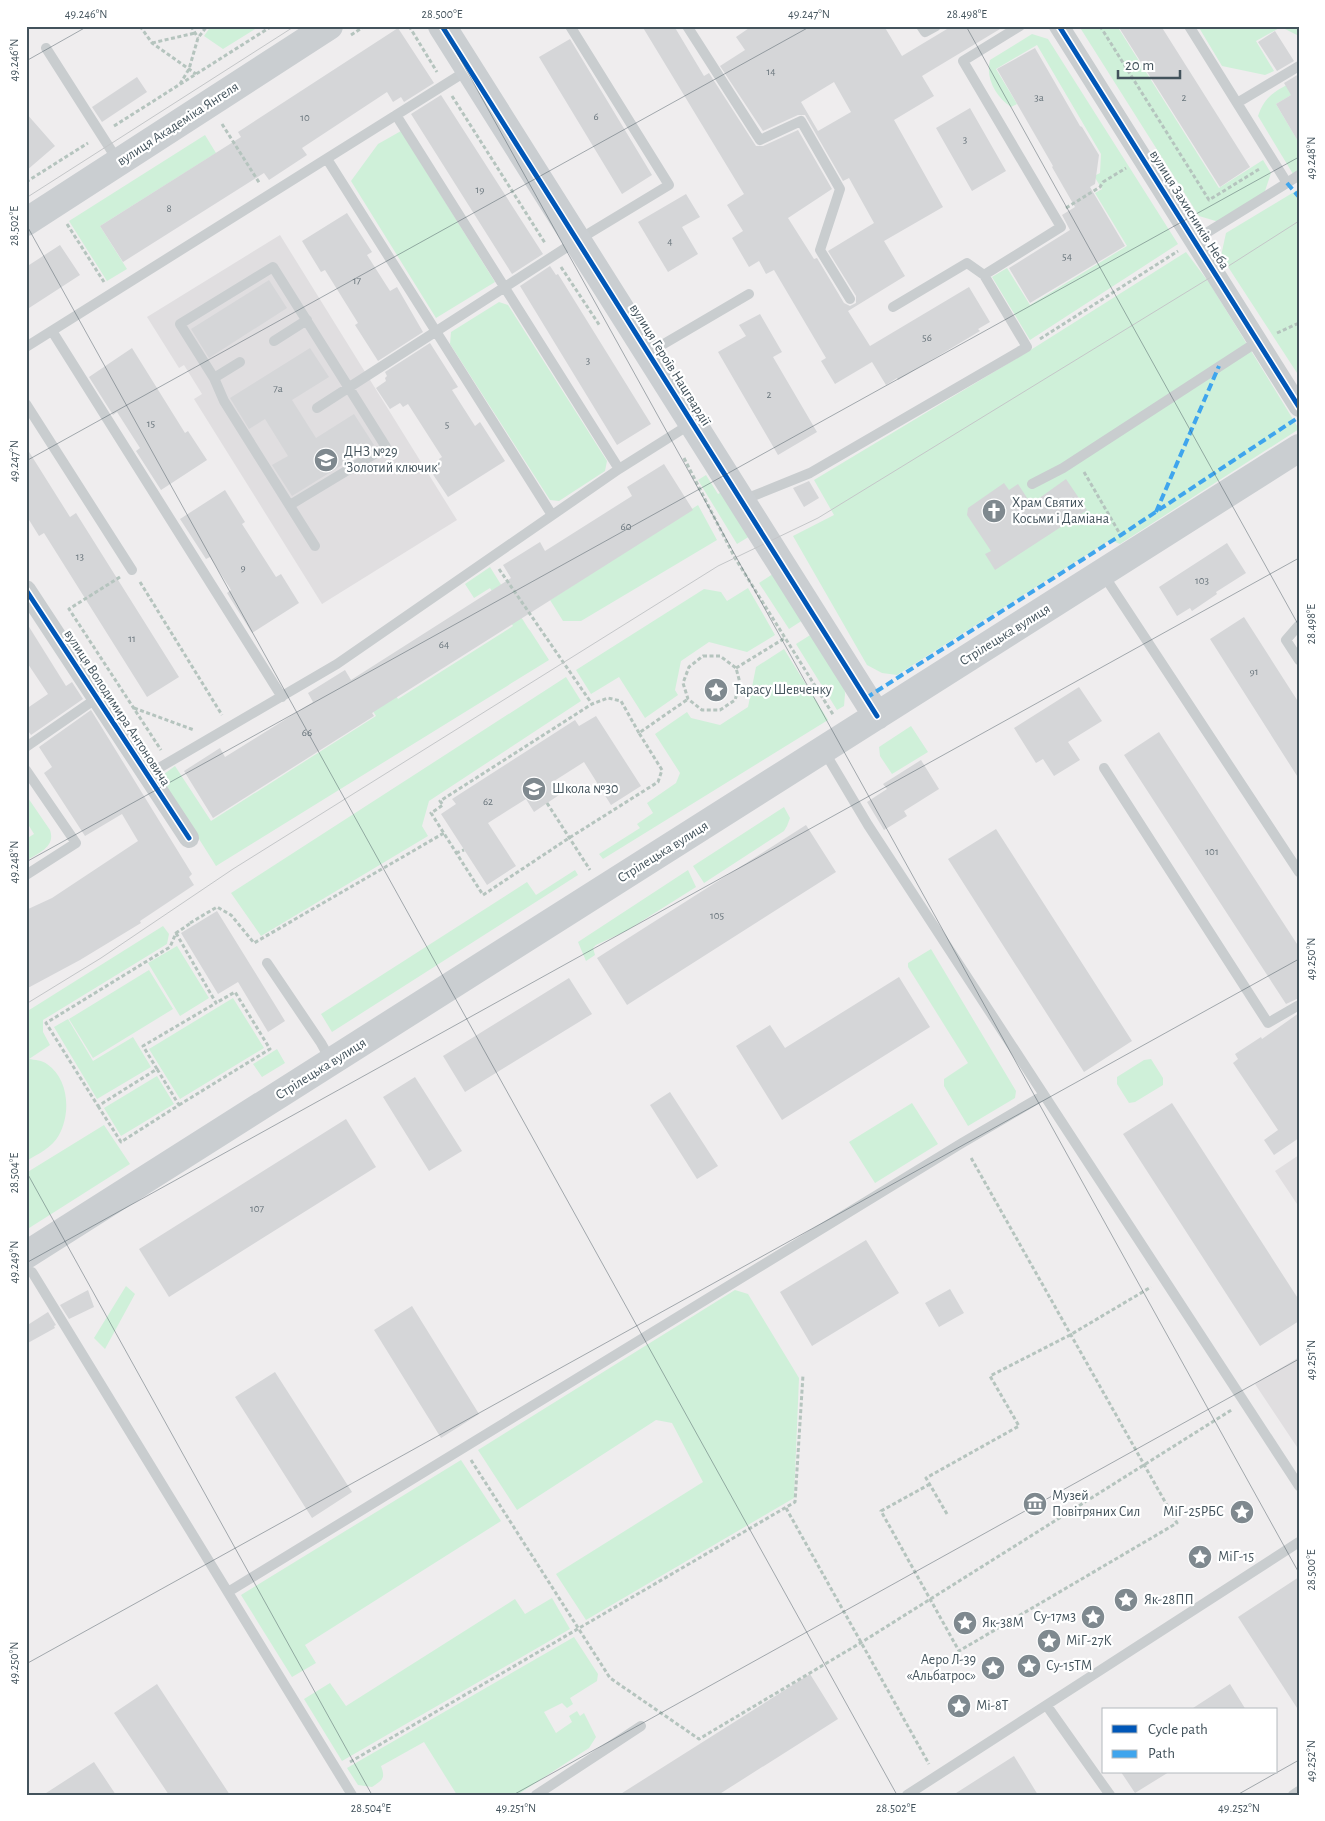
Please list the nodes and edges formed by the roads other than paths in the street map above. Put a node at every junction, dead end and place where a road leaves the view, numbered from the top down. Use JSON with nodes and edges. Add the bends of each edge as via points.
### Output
{"nodes":[{"id":1,"x":329,"y":26,"type":"edge"},
{"id":2,"x":442,"y":26,"type":"edge"},
{"id":3,"x":570,"y":26,"type":"edge"},
{"id":4,"x":687,"y":26,"type":"edge"},
{"id":5,"x":921,"y":26,"type":"edge"},
{"id":6,"x":936,"y":26,"type":"edge"},
{"id":7,"x":1020,"y":26,"type":"edge"},
{"id":8,"x":1059,"y":26,"type":"edge"},
{"id":9,"x":1189,"y":26,"type":"edge"},
{"id":10,"x":46,"y":48,"type":"dead end"},
{"id":11,"x":1299,"y":66,"type":"edge"},
{"id":12,"x":469,"y":69,"type":"junction"},
{"id":13,"x":1237,"y":103,"type":"junction"},
{"id":14,"x":396,"y":115,"type":"junction"},
{"id":15,"x":327,"y":158,"type":"junction"},
{"id":16,"x":119,"y":162,"type":"junction"},
{"id":17,"x":1299,"y":175,"type":"edge"},
{"id":18,"x":1287,"y":183,"type":"junction"},
{"id":19,"x":26,"y":222,"type":"edge"},
{"id":20,"x":578,"y":240,"type":"junction"},
{"id":21,"x":1195,"y":240,"type":"junction"},
{"id":22,"x":984,"y":275,"type":"junction"},
{"id":23,"x":505,"y":288,"type":"junction"},
{"id":24,"x":749,"y":294,"type":"dead end"},
{"id":25,"x":850,"y":299,"type":"dead end"},
{"id":26,"x":893,"y":307,"type":"dead end"},
{"id":27,"x":307,"y":320,"type":"junction"},
{"id":28,"x":52,"y":331,"type":"junction"},
{"id":29,"x":436,"y":331,"type":"junction"},
{"id":30,"x":274,"y":341,"type":"dead end"},
{"id":31,"x":1258,"y":342,"type":"junction"},
{"id":32,"x":26,"y":347,"type":"edge"},
{"id":33,"x":649,"y":352,"type":"junction"},
{"id":34,"x":240,"y":362,"type":"dead end"},
{"id":35,"x":214,"y":378,"type":"junction"},
{"id":36,"x":349,"y":387,"type":"junction"},
{"id":37,"x":26,"y":404,"type":"edge"},
{"id":38,"x":1299,"y":407,"type":"edge"},
{"id":39,"x":317,"y":408,"type":"dead end"},
{"id":40,"x":682,"y":428,"type":"junction"},
{"id":41,"x":1299,"y":448,"type":"edge"},
{"id":42,"x":619,"y":469,"type":"junction"},
{"id":43,"x":1032,"y":484,"type":"dead end"},
{"id":44,"x":742,"y":500,"type":"junction"},
{"id":45,"x":290,"y":506,"type":"junction"},
{"id":46,"x":552,"y":515,"type":"junction"},
{"id":47,"x":315,"y":546,"type":"dead end"},
{"id":48,"x":132,"y":570,"type":"road end"},
{"id":49,"x":1102,"y":573,"type":"junction"},
{"id":50,"x":26,"y":590,"type":"edge"},
{"id":51,"x":1299,"y":625,"type":"edge"},
{"id":52,"x":1299,"y":660,"type":"edge"},
{"id":53,"x":282,"y":697,"type":"junction"},
{"id":54,"x":97,"y":698,"type":"junction"},
{"id":55,"x":877,"y":716,"type":"junction"},
{"id":56,"x":26,"y":747,"type":"edge"},
{"id":57,"x":824,"y":750,"type":"junction"},
{"id":58,"x":1104,"y":768,"type":"dead end"},
{"id":59,"x":26,"y":770,"type":"edge"},
{"id":60,"x":147,"y":775,"type":"junction"},
{"id":61,"x":189,"y":838,"type":"dead end"},
{"id":62,"x":1299,"y":872,"type":"edge"},
{"id":63,"x":26,"y":875,"type":"edge"},
{"id":64,"x":267,"y":963,"type":"dead end"},
{"id":65,"x":1299,"y":1005,"type":"edge"},
{"id":66,"x":332,"y":1062,"type":"junction"},
{"id":67,"x":1044,"y":1095,"type":"junction"},
{"id":68,"x":29,"y":1264,"type":"edge"},
{"id":69,"x":1299,"y":1486,"type":"edge"},
{"id":70,"x":1299,"y":1542,"type":"edge"},
{"id":71,"x":228,"y":1592,"type":"junction"},
{"id":72,"x":1047,"y":1706,"type":"junction"},
{"id":73,"x":641,"y":1726,"type":"dead end"},
{"id":74,"x":1299,"y":1791,"type":"edge"},
{"id":75,"x":352,"y":1795,"type":"edge"},
{"id":76,"x":536,"y":1795,"type":"edge"},
{"id":77,"x":907,"y":1795,"type":"edge"},
{"id":78,"x":1110,"y":1795,"type":"edge"},
{"id":79,"x":1294,"y":1795,"type":"edge"}],
"edges":[{"from":1,"to":16,"type":"main road","name":"вулиця Академіка Янгеля"},
{"from":2,"to":12,"type":"main road","name":"вулиця Героїв Нацгвардії"},
{"from":3,"to":20,"type":"lane","via":[[669,185]]},
{"from":4,"to":25,"type":"lane","via":[[760,140],[801,121],[840,189],[820,250]]},
{"from":5,"to":6,"type":"lane","via":[[925,32]]},
{"from":7,"to":22,"type":"lane","via":[[963,61],[1062,227]]},
{"from":8,"to":21,"type":"street","name":"вулиця Захисників Неба"},
{"from":9,"to":13,"type":"lane"},
{"from":10,"to":16,"type":"lane"},
{"from":11,"to":13,"type":"lane"},
{"from":12,"to":14,"type":"lane"},
{"from":12,"to":20,"type":"main road","name":"вулиця Героїв Нацгвардії"},
{"from":13,"to":18,"type":"lane"},
{"from":14,"to":15,"type":"lane"},
{"from":14,"to":23,"type":"lane"},
{"from":15,"to":28,"type":"lane"},
{"from":15,"to":29,"type":"lane"},
{"from":16,"to":19,"type":"main road","name":"вулиця Академіка Янгеля"},
{"from":17,"to":18,"type":"lane"},
{"from":18,"to":21,"type":"lane"},
{"from":20,"to":23,"type":"lane"},
{"from":20,"to":33,"type":"main road","name":"вулиця Героїв Нацгвардії"},
{"from":21,"to":31,"type":"street","name":"вулиця Захисників Неба"},
{"from":22,"to":26,"type":"lane","via":[[967,263]]},
{"from":22,"to":44,"type":"lane","via":[[1027,347],[810,473]]},
{"from":23,"to":29,"type":"lane"},
{"from":23,"to":42,"type":"lane"},
{"from":24,"to":33,"type":"lane"},
{"from":27,"to":30,"type":"lane"},
{"from":27,"to":35,"type":"lane","via":[[273,267],[180,324]]},
{"from":27,"to":36,"type":"lane"},
{"from":28,"to":32,"type":"lane"},
{"from":28,"to":53,"type":"lane"},
{"from":29,"to":36,"type":"lane"},
{"from":29,"to":46,"type":"lane"},
{"from":31,"to":38,"type":"street","name":"вулиця Захисників Неба"},
{"from":31,"to":43,"type":"lane","via":[[1063,468]]},
{"from":33,"to":40,"type":"main road","name":"вулиця Героїв Нацгвардії"},
{"from":34,"to":35,"type":"lane"},
{"from":35,"to":45,"type":"lane","via":[[224,401]]},
{"from":36,"to":39,"type":"lane"},
{"from":36,"to":45,"type":"lane","via":[[386,447]]},
{"from":37,"to":48,"type":"lane"},
{"from":40,"to":42,"type":"lane"},
{"from":40,"to":44,"type":"main road","name":"вулиця Героїв Нацгвардії"},
{"from":41,"to":49,"type":"main road","name":"Стрілецька вулиця"},
{"from":42,"to":46,"type":"lane"},
{"from":44,"to":55,"type":"main road","name":"вулиця Героїв Нацгвардії"},
{"from":45,"to":47,"type":"lane"},
{"from":46,"to":53,"type":"lane","via":[[337,664]]},
{"from":49,"to":55,"type":"main road","name":"Стрілецька вулиця"},
{"from":49,"to":62,"type":"lane"},
{"from":50,"to":54,"type":"street","name":"вулиця Володимира Антоновича"},
{"from":51,"to":52,"type":"lane","via":[[1286,640]]},
{"from":53,"to":60,"type":"lane"},
{"from":54,"to":56,"type":"lane"},
{"from":54,"to":60,"type":"street","name":"вулиця Володимира Антоновича"},
{"from":55,"to":57,"type":"main road","name":"Стрілецька вулиця"},
{"from":57,"to":66,"type":"main road","name":"Стрілецька вулиця"},
{"from":57,"to":67,"type":"lane","via":[[868,826]]},
{"from":58,"to":65,"type":"lane","via":[[1268,1024]]},
{"from":59,"to":63,"type":"lane","via":[[76,844]]},
{"from":60,"to":61,"type":"street","name":"вулиця Володимира Антоновича"},
{"from":64,"to":66,"type":"lane"},
{"from":66,"to":68,"type":"main road","name":"Стрілецька вулиця"},
{"from":67,"to":69,"type":"lane"},
{"from":67,"to":71,"type":"lane","via":[[962,1142]]},
{"from":68,"to":71,"type":"lane"},
{"from":70,"to":72,"type":"lane"},
{"from":71,"to":75,"type":"lane"},
{"from":72,"to":77,"type":"lane"},
{"from":72,"to":78,"type":"lane"},
{"from":73,"to":76,"type":"lane"},
{"from":74,"to":79,"type":"lane"}]}
